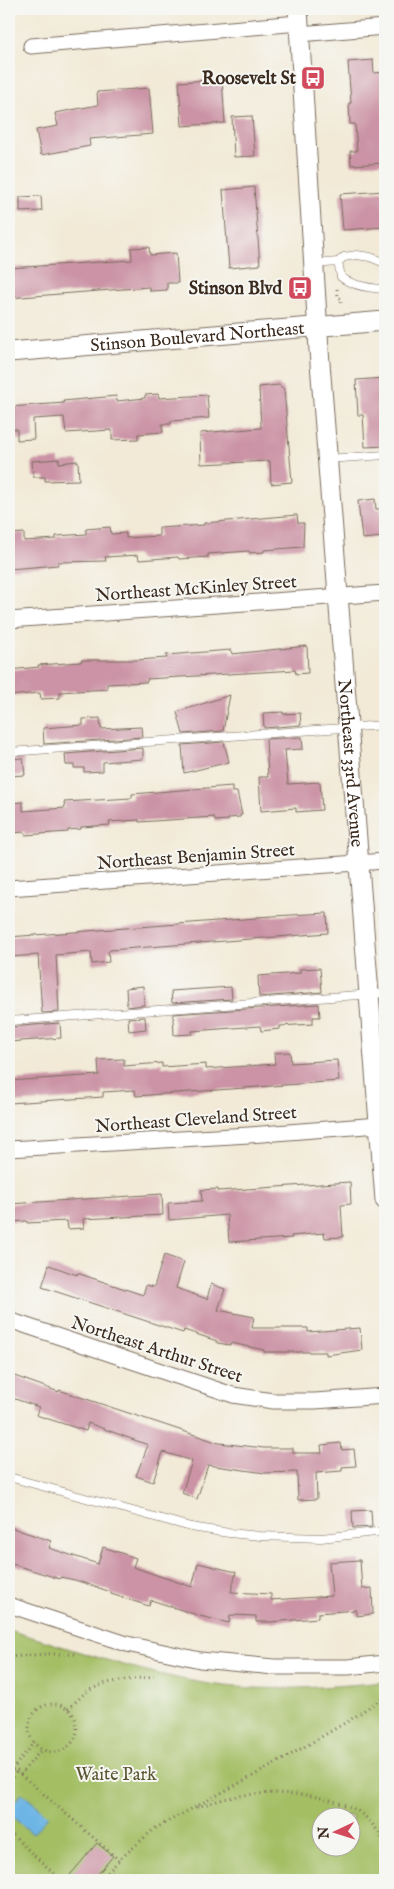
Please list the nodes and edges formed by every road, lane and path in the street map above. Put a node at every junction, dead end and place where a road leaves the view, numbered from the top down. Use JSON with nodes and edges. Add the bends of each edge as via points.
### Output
{"nodes":[{"id":1,"x":298,"y":22,"type":"edge"},
{"id":2,"x":385,"y":27,"type":"edge"},
{"id":3,"x":32,"y":46,"type":"dead end"},
{"id":4,"x":338,"y":262,"type":"junction"},
{"id":5,"x":314,"y":264,"type":"junction"},
{"id":6,"x":385,"y":264,"type":"edge"},
{"id":7,"x":385,"y":287,"type":"edge"},
{"id":8,"x":385,"y":321,"type":"edge"},
{"id":9,"x":317,"y":326,"type":"junction"},
{"id":10,"x":9,"y":352,"type":"edge"},
{"id":11,"x":385,"y":455,"type":"edge"},
{"id":12,"x":327,"y":459,"type":"junction"},
{"id":13,"x":385,"y":593,"type":"edge"},
{"id":14,"x":338,"y":596,"type":"junction"},
{"id":15,"x":9,"y":620,"type":"edge"},
{"id":16,"x":385,"y":725,"type":"edge"},
{"id":17,"x":348,"y":728,"type":"junction"},
{"id":18,"x":9,"y":752,"type":"edge"},
{"id":19,"x":385,"y":861,"type":"edge"},
{"id":20,"x":359,"y":863,"type":"junction"},
{"id":21,"x":9,"y":888,"type":"edge"},
{"id":22,"x":377,"y":994,"type":"edge"},
{"id":23,"x":9,"y":1021,"type":"edge"},
{"id":24,"x":382,"y":1126,"type":"edge"},
{"id":25,"x":9,"y":1149,"type":"edge"},
{"id":26,"x":385,"y":1200,"type":"edge"},
{"id":27,"x":9,"y":1320,"type":"edge"},
{"id":28,"x":385,"y":1396,"type":"edge"},
{"id":29,"x":9,"y":1477,"type":"edge"},
{"id":30,"x":385,"y":1531,"type":"edge"},
{"id":31,"x":9,"y":1605,"type":"edge"},
{"id":32,"x":78,"y":1654,"type":"dead end"},
{"id":33,"x":9,"y":1657,"type":"edge"},
{"id":34,"x":385,"y":1663,"type":"edge"},
{"id":35,"x":154,"y":1676,"type":"dead end"},
{"id":36,"x":385,"y":1696,"type":"edge"},
{"id":37,"x":68,"y":1708,"type":"junction"},
{"id":38,"x":34,"y":1742,"type":"junction"},
{"id":39,"x":42,"y":1749,"type":"junction"},
{"id":40,"x":9,"y":1766,"type":"edge"},
{"id":41,"x":12,"y":1770,"type":"junction"},
{"id":42,"x":17,"y":1771,"type":"junction"},
{"id":43,"x":20,"y":1776,"type":"junction"},
{"id":44,"x":9,"y":1781,"type":"edge"},
{"id":45,"x":189,"y":1810,"type":"junction"},
{"id":46,"x":9,"y":1832,"type":"edge"},
{"id":47,"x":385,"y":1842,"type":"edge"},
{"id":48,"x":119,"y":1860,"type":"junction"},
{"id":49,"x":61,"y":1880,"type":"edge"},
{"id":50,"x":102,"y":1880,"type":"edge"}],
"edges":[{"from":1,"to":2,"type":"street"},
{"from":1,"to":3,"type":"street"},
{"from":1,"to":5,"type":"street","name":"Northeast 33rd Avenue"},
{"from":4,"to":5,"type":"lane"},
{"from":4,"to":6,"type":"lane","via":[[344,257],[357,255]]},
{"from":4,"to":7,"type":"lane","via":[[341,277],[347,282],[372,288]]},
{"from":5,"to":9,"type":"street","name":"Northeast 33rd Avenue"},
{"from":8,"to":9,"type":"street","name":"Stinson Boulevard Northeast"},
{"from":9,"to":10,"type":"street","name":"Stinson Boulevard Northeast"},
{"from":9,"to":12,"type":"street","name":"Northeast 33rd Avenue"},
{"from":11,"to":12,"type":"lane"},
{"from":12,"to":14,"type":"street","name":"Northeast 33rd Avenue"},
{"from":13,"to":14,"type":"street","name":"Northeast McKinley Street"},
{"from":14,"to":15,"type":"street","name":"Northeast McKinley Street"},
{"from":14,"to":17,"type":"street","name":"Northeast 33rd Avenue"},
{"from":16,"to":17,"type":"lane"},
{"from":17,"to":18,"type":"lane"},
{"from":17,"to":20,"type":"street","name":"Northeast 33rd Avenue"},
{"from":19,"to":20,"type":"street","name":"Northeast Benjamin Street"},
{"from":20,"to":21,"type":"street","name":"Northeast Benjamin Street"},
{"from":20,"to":22,"type":"street","name":"Northeast 33rd Avenue"},
{"from":22,"to":23,"type":"lane"},
{"from":22,"to":24,"type":"street","name":"Northeast 33rd Avenue"},
{"from":24,"to":25,"type":"street","name":"Northeast Cleveland Street"},
{"from":24,"to":26,"type":"street","name":"Northeast 33rd Avenue"},
{"from":27,"to":28,"type":"street","name":"Northeast Arthur Street","via":[[233,1396],[307,1401]]},
{"from":29,"to":30,"type":"lane","via":[[190,1527],[219,1532],[321,1538]]},
{"from":31,"to":34,"type":"street","via":[[127,1644],[200,1660],[274,1667],[348,1667]]},
{"from":32,"to":33,"type":"path"},
{"from":35,"to":37,"type":"path","via":[[106,1683],[87,1691]]},
{"from":36,"to":45,"type":"path","via":[[275,1764]]},
{"from":37,"to":38,"type":"path","via":[[46,1704],[34,1713],[29,1728]]},
{"from":37,"to":39,"type":"path","via":[[77,1722],[71,1744],[57,1752]]},
{"from":38,"to":39,"type":"path"},
{"from":38,"to":41,"type":"path"},
{"from":39,"to":43,"type":"path"},
{"from":40,"to":41,"type":"path"},
{"from":41,"to":42,"type":"path"},
{"from":42,"to":43,"type":"path"},
{"from":42,"to":44,"type":"path"},
{"from":43,"to":48,"type":"path"},
{"from":45,"to":47,"type":"path","via":[[234,1797],[299,1795],[329,1800],[355,1810],[373,1824]]},
{"from":45,"to":48,"type":"path","via":[[154,1829]]},
{"from":46,"to":49,"type":"path"},
{"from":48,"to":50,"type":"path"}]}
